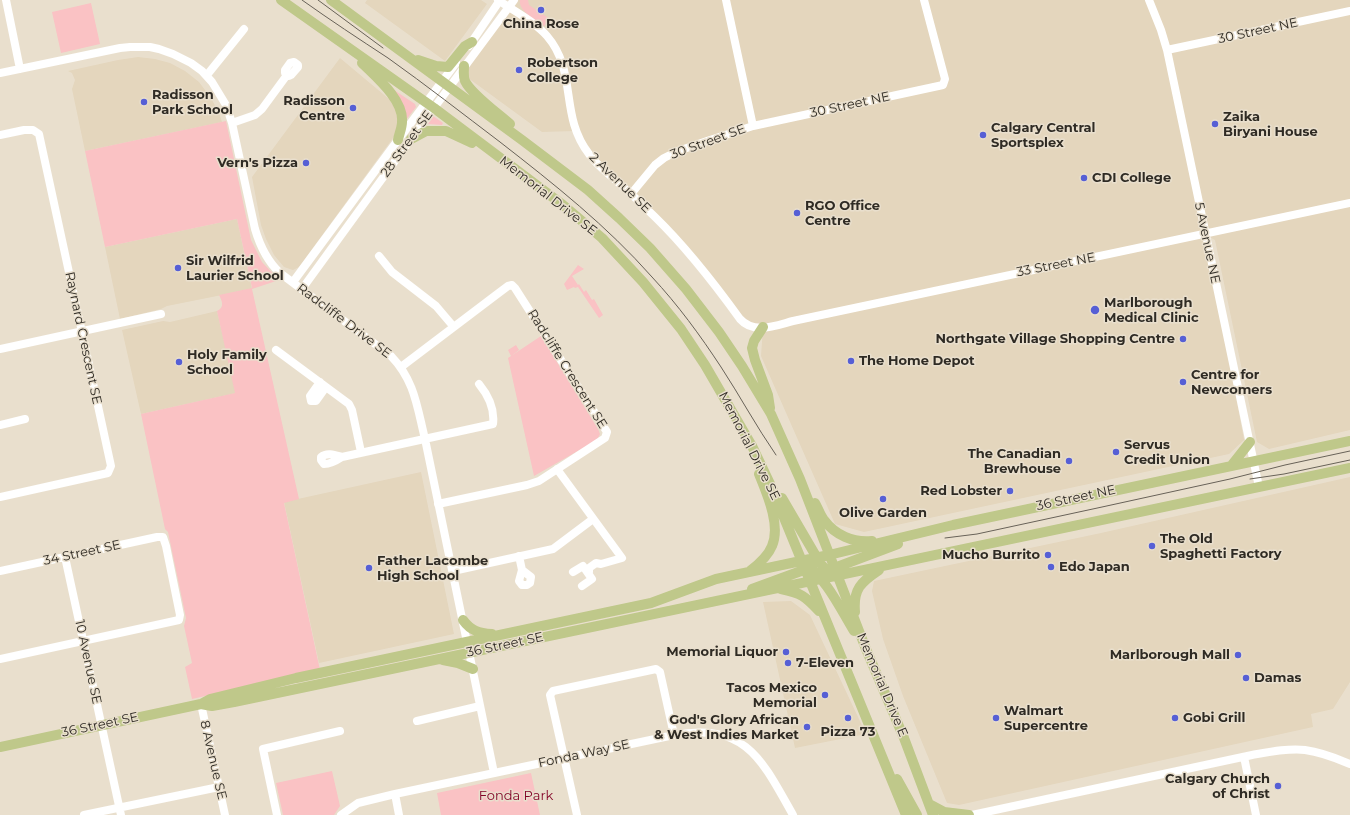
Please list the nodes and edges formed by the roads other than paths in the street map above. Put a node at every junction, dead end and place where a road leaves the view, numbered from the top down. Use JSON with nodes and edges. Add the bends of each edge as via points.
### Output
{"nodes":[{"id":1,"x":6,"y":0,"type":"edge"},
{"id":2,"x":281,"y":0,"type":"edge"},
{"id":3,"x":331,"y":0,"type":"edge"},
{"id":4,"x":499,"y":0,"type":"edge"},
{"id":5,"x":514,"y":0,"type":"edge"},
{"id":6,"x":726,"y":0,"type":"edge"},
{"id":7,"x":924,"y":0,"type":"edge"},
{"id":8,"x":1149,"y":0,"type":"edge"},
{"id":9,"x":508,"y":7,"type":"junction"},
{"id":10,"x":1350,"y":11,"type":"edge"},
{"id":11,"x":244,"y":29,"type":"dead end"},
{"id":12,"x":472,"y":42,"type":"junction"},
{"id":13,"x":347,"y":47,"type":"junction"},
{"id":14,"x":1167,"y":50,"type":"junction"},
{"id":15,"x":411,"y":58,"type":"junction"},
{"id":16,"x":464,"y":66,"type":"junction"},
{"id":17,"x":20,"y":69,"type":"junction"},
{"id":18,"x":0,"y":73,"type":"edge"},
{"id":19,"x":207,"y":75,"type":"junction"},
{"id":20,"x":287,"y":75,"type":"dead end"},
{"id":21,"x":446,"y":84,"type":"junction"},
{"id":22,"x":430,"y":105,"type":"junction"},
{"id":23,"x":232,"y":123,"type":"junction"},
{"id":24,"x":753,"y":126,"type":"junction"},
{"id":25,"x":0,"y":135,"type":"edge"},
{"id":26,"x":411,"y":139,"type":"junction"},
{"id":27,"x":398,"y":140,"type":"junction"},
{"id":28,"x":522,"y":140,"type":"junction"},
{"id":29,"x":497,"y":155,"type":"junction"},
{"id":30,"x":631,"y":194,"type":"junction"},
{"id":31,"x":1350,"y":203,"type":"edge"},
{"id":32,"x":1205,"y":235,"type":"junction"},
{"id":33,"x":379,"y":256,"type":"dead end"},
{"id":34,"x":293,"y":282,"type":"junction"},
{"id":35,"x":302,"y":289,"type":"junction"},
{"id":36,"x":162,"y":314,"type":"dead end"},
{"id":37,"x":453,"y":326,"type":"junction"},
{"id":38,"x":763,"y":327,"type":"junction"},
{"id":39,"x":82,"y":332,"type":"junction"},
{"id":40,"x":0,"y":349,"type":"edge"},
{"id":41,"x":276,"y":350,"type":"dead end"},
{"id":42,"x":401,"y":367,"type":"junction"},
{"id":43,"x":479,"y":384,"type":"dead end"},
{"id":44,"x":771,"y":414,"type":"junction"},
{"id":45,"x":25,"y":419,"type":"dead end"},
{"id":46,"x":0,"y":425,"type":"edge"},
{"id":47,"x":425,"y":440,"type":"junction"},
{"id":48,"x":1350,"y":441,"type":"edge"},
{"id":49,"x":1250,"y":442,"type":"junction"},
{"id":50,"x":752,"y":446,"type":"junction"},
{"id":51,"x":361,"y":452,"type":"junction"},
{"id":52,"x":342,"y":457,"type":"dead end"},
{"id":53,"x":1254,"y":461,"type":"junction"},
{"id":54,"x":1231,"y":466,"type":"junction"},
{"id":55,"x":557,"y":468,"type":"junction"},
{"id":56,"x":1350,"y":468,"type":"edge"},
{"id":57,"x":800,"y":479,"type":"junction"},
{"id":58,"x":771,"y":486,"type":"junction"},
{"id":59,"x":1259,"y":488,"type":"junction"},
{"id":60,"x":0,"y":497,"type":"edge"},
{"id":61,"x":438,"y":504,"type":"junction"},
{"id":62,"x":593,"y":519,"type":"junction"},
{"id":63,"x":907,"y":537,"type":"junction"},
{"id":64,"x":893,"y":540,"type":"junction"},
{"id":65,"x":829,"y":555,"type":"junction"},
{"id":66,"x":519,"y":556,"type":"junction"},
{"id":67,"x":66,"y":557,"type":"junction"},
{"id":68,"x":884,"y":567,"type":"junction"},
{"id":69,"x":820,"y":569,"type":"junction"},
{"id":70,"x":522,"y":570,"type":"dead end"},
{"id":71,"x":0,"y":571,"type":"edge"},
{"id":72,"x":453,"y":571,"type":"junction"},
{"id":73,"x":573,"y":572,"type":"dead end"},
{"id":74,"x":588,"y":572,"type":"junction"},
{"id":75,"x":748,"y":572,"type":"junction"},
{"id":76,"x":810,"y":581,"type":"junction"},
{"id":77,"x":582,"y":586,"type":"dead end"},
{"id":78,"x":778,"y":588,"type":"junction"},
{"id":79,"x":739,"y":595,"type":"junction"},
{"id":80,"x":824,"y":617,"type":"junction"},
{"id":81,"x":463,"y":620,"type":"junction"},
{"id":82,"x":855,"y":620,"type":"junction"},
{"id":83,"x":502,"y":634,"type":"junction"},
{"id":84,"x":84,"y":641,"type":"junction"},
{"id":85,"x":468,"y":642,"type":"junction"},
{"id":86,"x":866,"y":650,"type":"junction"},
{"id":87,"x":470,"y":652,"type":"junction"},
{"id":88,"x":0,"y":658,"type":"edge"},
{"id":89,"x":437,"y":659,"type":"junction"},
{"id":90,"x":473,"y":669,"type":"junction"},
{"id":91,"x":201,"y":704,"type":"junction"},
{"id":92,"x":480,"y":706,"type":"junction"},
{"id":93,"x":417,"y":721,"type":"dead end"},
{"id":94,"x":102,"y":725,"type":"junction"},
{"id":95,"x":340,"y":731,"type":"dead end"},
{"id":96,"x":674,"y":735,"type":"junction"},
{"id":97,"x":876,"y":741,"type":"junction"},
{"id":98,"x":0,"y":747,"type":"edge"},
{"id":99,"x":1244,"y":757,"type":"junction"},
{"id":100,"x":565,"y":759,"type":"junction"},
{"id":101,"x":1350,"y":764,"type":"edge"},
{"id":102,"x":494,"y":773,"type":"junction"},
{"id":103,"x":219,"y":786,"type":"junction"},
{"id":104,"x":395,"y":794,"type":"junction"},
{"id":105,"x":899,"y":799,"type":"junction"},
{"id":106,"x":929,"y":804,"type":"junction"},
{"id":107,"x":120,"y":811,"type":"edge"},
{"id":108,"x":84,"y":815,"type":"edge"},
{"id":109,"x":225,"y":815,"type":"edge"},
{"id":110,"x":277,"y":815,"type":"edge"},
{"id":111,"x":341,"y":815,"type":"edge"},
{"id":112,"x":399,"y":815,"type":"edge"},
{"id":113,"x":577,"y":815,"type":"edge"},
{"id":114,"x":792,"y":815,"type":"edge"},
{"id":115,"x":899,"y":815,"type":"edge"},
{"id":116,"x":906,"y":815,"type":"edge"},
{"id":117,"x":917,"y":815,"type":"edge"},
{"id":118,"x":933,"y":815,"type":"edge"},
{"id":119,"x":969,"y":815,"type":"edge"},
{"id":120,"x":972,"y":815,"type":"edge"},
{"id":121,"x":1256,"y":815,"type":"edge"}],
"edges":[{"from":1,"to":17,"type":"street"},
{"from":2,"to":13,"type":"main road","name":"Memorial Drive SE"},
{"from":3,"to":15,"type":"main road"},
{"from":4,"to":9,"type":"street","name":"2 Avenue SE"},
{"from":4,"to":12,"type":"street","name":"28 Street SE"},
{"from":5,"to":9,"type":"street","name":"28 Street SE"},
{"from":6,"to":24,"type":"street"},
{"from":7,"to":24,"type":"street","name":"30 Street NE","via":[[945,79],[943,85]]},
{"from":8,"to":14,"type":"street","name":"5 Avenue NE"},
{"from":9,"to":16,"type":"street","name":"28 Street SE"},
{"from":9,"to":30,"type":"street","name":"2 Avenue SE","via":[[538,28],[560,55],[578,138],[589,155]]},
{"from":10,"to":14,"type":"street","name":"30 Street NE"},
{"from":11,"to":19,"type":"street"},
{"from":12,"to":15,"type":"main road","via":[[465,46],[448,67]]},
{"from":12,"to":21,"type":"street","name":"28 Street SE"},
{"from":13,"to":22,"type":"main road","name":"Memorial Drive SE"},
{"from":13,"to":27,"type":"main road","via":[[397,102],[402,122]]},
{"from":14,"to":32,"type":"street","name":"5 Avenue NE"},
{"from":15,"to":21,"type":"main road"},
{"from":16,"to":21,"type":"street","name":"28 Street SE"},
{"from":16,"to":28,"type":"main road","via":[[466,82],[472,90],[518,131]]},
{"from":17,"to":18,"type":"street"},
{"from":17,"to":19,"type":"street","name":"Radcliffe Drive SE","via":[[120,48],[150,47],[179,56]]},
{"from":19,"to":23,"type":"street","name":"Radcliffe Drive SE","via":[[222,96]]},
{"from":20,"to":23,"type":"street","via":[[262,109],[255,115]]},
{"from":21,"to":22,"type":"street","name":"28 Street SE"},
{"from":21,"to":28,"type":"main road"},
{"from":22,"to":26,"type":"street","name":"28 Street SE"},
{"from":22,"to":27,"type":"street","name":"28 Street SE"},
{"from":22,"to":29,"type":"main road","name":"Memorial Drive SE"},
{"from":23,"to":34,"type":"street","name":"Radcliffe Drive SE","via":[[260,244],[274,267]]},
{"from":24,"to":30,"type":"street","name":"30 Street SE","via":[[664,158],[655,164]]},
{"from":25,"to":39,"type":"street","name":"Raynard Crescent SE","via":[[29,130],[39,134]]},
{"from":26,"to":29,"type":"main road","via":[[426,131],[446,130]]},
{"from":26,"to":35,"type":"street","name":"28 Street SE"},
{"from":27,"to":34,"type":"street","name":"28 Street SE"},
{"from":28,"to":44,"type":"main road","via":[[588,190],[650,248],[719,332]]},
{"from":29,"to":50,"type":"main road","name":"Memorial Drive SE","via":[[602,238],[643,282],[705,365]]},
{"from":30,"to":38,"type":"street","name":"2 Avenue SE","via":[[679,242],[743,322],[752,327]]},
{"from":31,"to":32,"type":"street","name":"33 Street NE"},
{"from":32,"to":38,"type":"street","name":"33 Street NE"},
{"from":32,"to":49,"type":"street","name":"5 Avenue NE"},
{"from":33,"to":37,"type":"street","via":[[392,272],[436,306]]},
{"from":34,"to":35,"type":"street","name":"Radcliffe Drive SE"},
{"from":35,"to":42,"type":"street","name":"Radcliffe Drive SE","via":[[391,356]]},
{"from":36,"to":39,"type":"street"},
{"from":37,"to":42,"type":"street","name":"Radcliffe Crescent SE"},
{"from":37,"to":55,"type":"street","name":"Radcliffe Crescent SE","via":[[508,286],[512,285],[515,288],[607,432],[605,438]]},
{"from":38,"to":44,"type":"main road","via":[[752,348],[768,395]]},
{"from":39,"to":40,"type":"street"},
{"from":39,"to":60,"type":"street","name":"Raynard Crescent SE","via":[[111,466],[108,473]]},
{"from":41,"to":51,"type":"street","via":[[349,404]]},
{"from":42,"to":47,"type":"street","name":"Radcliffe Drive SE","via":[[410,382]]},
{"from":43,"to":47,"type":"street","via":[[489,399],[494,417],[493,424]]},
{"from":44,"to":57,"type":"main road"},
{"from":45,"to":46,"type":"street"},
{"from":47,"to":51,"type":"street"},
{"from":47,"to":61,"type":"street","name":"Radcliffe Drive SE"},
{"from":48,"to":53,"type":"main road","name":"36 Street NE"},
{"from":49,"to":53,"type":"street","name":"5 Avenue NE"},
{"from":49,"to":54,"type":"main road"},
{"from":50,"to":58,"type":"main road","name":"Memorial Drive SE"},
{"from":50,"to":75,"type":"main road","via":[[753,457],[770,504],[775,537],[762,560]]},
{"from":51,"to":52,"type":"street"},
{"from":53,"to":54,"type":"main road","name":"36 Street NE"},
{"from":53,"to":59,"type":"street","name":"5 Avenue NE"},
{"from":54,"to":63,"type":"main road","name":"36 Street NE"},
{"from":55,"to":61,"type":"street","name":"Radcliffe Crescent SE","via":[[539,481],[527,485]]},
{"from":55,"to":62,"type":"street"},
{"from":56,"to":59,"type":"main road"},
{"from":57,"to":64,"type":"main road","via":[[810,492],[824,520],[840,535],[856,541]]},
{"from":57,"to":65,"type":"main road"},
{"from":58,"to":69,"type":"main road","name":"Memorial Drive SE"},
{"from":58,"to":69,"type":"main road","via":[[779,492]]},
{"from":59,"to":68,"type":"main road"},
{"from":61,"to":72,"type":"street","name":"Radcliffe Drive SE"},
{"from":62,"to":66,"type":"street","via":[[553,549]]},
{"from":62,"to":74,"type":"street","via":[[622,558],[601,564],[599,568]]},
{"from":63,"to":64,"type":"main road","name":"36 Street NE"},
{"from":63,"to":69,"type":"main road","via":[[895,546]]},
{"from":64,"to":65,"type":"main road","name":"36 Street NE"},
{"from":65,"to":69,"type":"main road","name":"Memorial Drive E"},
{"from":66,"to":70,"type":"street"},
{"from":66,"to":72,"type":"street"},
{"from":67,"to":71,"type":"street","name":"34 Street SE"},
{"from":67,"to":84,"type":"street","name":"10 Avenue SE"},
{"from":67,"to":84,"type":"street","name":"34 Street SE","via":[[157,537],[163,538],[166,546],[180,614],[179,620]]},
{"from":68,"to":69,"type":"main road"},
{"from":68,"to":82,"type":"main road","via":[[864,581],[858,589],[855,597]]},
{"from":69,"to":75,"type":"main road","name":"36 Street SE"},
{"from":69,"to":76,"type":"main road"},
{"from":69,"to":79,"type":"main road","via":[[750,589]]},
{"from":69,"to":82,"type":"main road","name":"Memorial Drive E"},
{"from":69,"to":86,"type":"main road"},
{"from":72,"to":81,"type":"street","name":"Radcliffe Drive SE"},
{"from":73,"to":74,"type":"street","via":[[583,566]]},
{"from":74,"to":77,"type":"street","via":[[592,579]]},
{"from":75,"to":83,"type":"main road","name":"36 Street SE","via":[[701,584],[651,602]]},
{"from":76,"to":78,"type":"main road","name":"36 Street SE"},
{"from":76,"to":80,"type":"main road","name":"Memorial Drive E"},
{"from":78,"to":79,"type":"main road","name":"36 Street SE"},
{"from":78,"to":80,"type":"main road","via":[[801,594]]},
{"from":79,"to":87,"type":"main road","name":"36 Street SE"},
{"from":80,"to":97,"type":"main road","name":"Memorial Drive E"},
{"from":81,"to":83,"type":"main road","via":[[475,631]]},
{"from":81,"to":85,"type":"street","name":"Radcliffe Drive SE"},
{"from":82,"to":86,"type":"main road","name":"Memorial Drive E"},
{"from":83,"to":85,"type":"main road","name":"36 Street SE"},
{"from":84,"to":88,"type":"street"},
{"from":84,"to":94,"type":"street","name":"10 Avenue SE"},
{"from":85,"to":87,"type":"street","name":"Radcliffe Drive SE"},
{"from":85,"to":91,"type":"main road","name":"36 Street SE","via":[[296,678],[210,699]]},
{"from":86,"to":106,"type":"main road","name":"Memorial Drive E"},
{"from":87,"to":89,"type":"main road","name":"36 Street SE"},
{"from":87,"to":90,"type":"street","name":"Radcliffe Drive SE"},
{"from":89,"to":90,"type":"main road"},
{"from":89,"to":91,"type":"main road","name":"36 Street SE","via":[[212,706]]},
{"from":90,"to":92,"type":"street","name":"Radcliffe Drive SE"},
{"from":91,"to":94,"type":"main road","name":"36 Street SE"},
{"from":91,"to":103,"type":"street","name":"8 Avenue SE"},
{"from":92,"to":93,"type":"street"},
{"from":92,"to":102,"type":"street","name":"Radcliffe Drive SE"},
{"from":94,"to":98,"type":"main road","name":"36 Street SE"},
{"from":94,"to":107,"type":"street","name":"10 Avenue SE"},
{"from":95,"to":110,"type":"street","via":[[263,749]]},
{"from":96,"to":100,"type":"street","name":"Fonda Way SE"},
{"from":96,"to":100,"type":"street","via":[[660,672],[656,669],[554,691],[550,696]]},
{"from":96,"to":114,"type":"street","name":"Fonda Way SE","via":[[713,733],[731,738],[751,750],[767,770]]},
{"from":97,"to":105,"type":"main road","name":"Memorial Drive E"},
{"from":97,"to":117,"type":"main road"},
{"from":99,"to":101,"type":"street","via":[[1306,750]]},
{"from":99,"to":120,"type":"street"},
{"from":99,"to":121,"type":"street"},
{"from":100,"to":102,"type":"street","name":"Fonda Way SE"},
{"from":100,"to":113,"type":"street"},
{"from":102,"to":104,"type":"street","name":"Fonda Way SE"},
{"from":103,"to":107,"type":"street"},
{"from":103,"to":109,"type":"street","name":"8 Avenue SE"},
{"from":104,"to":111,"type":"street","name":"Fonda Way SE","via":[[358,803]]},
{"from":104,"to":112,"type":"street"},
{"from":105,"to":115,"type":"main road"},
{"from":105,"to":116,"type":"main road","name":"Memorial Drive E"},
{"from":106,"to":118,"type":"main road","name":"Memorial Drive E"},
{"from":106,"to":119,"type":"main road","via":[[944,812]]},
{"from":107,"to":108,"type":"street"}]}
